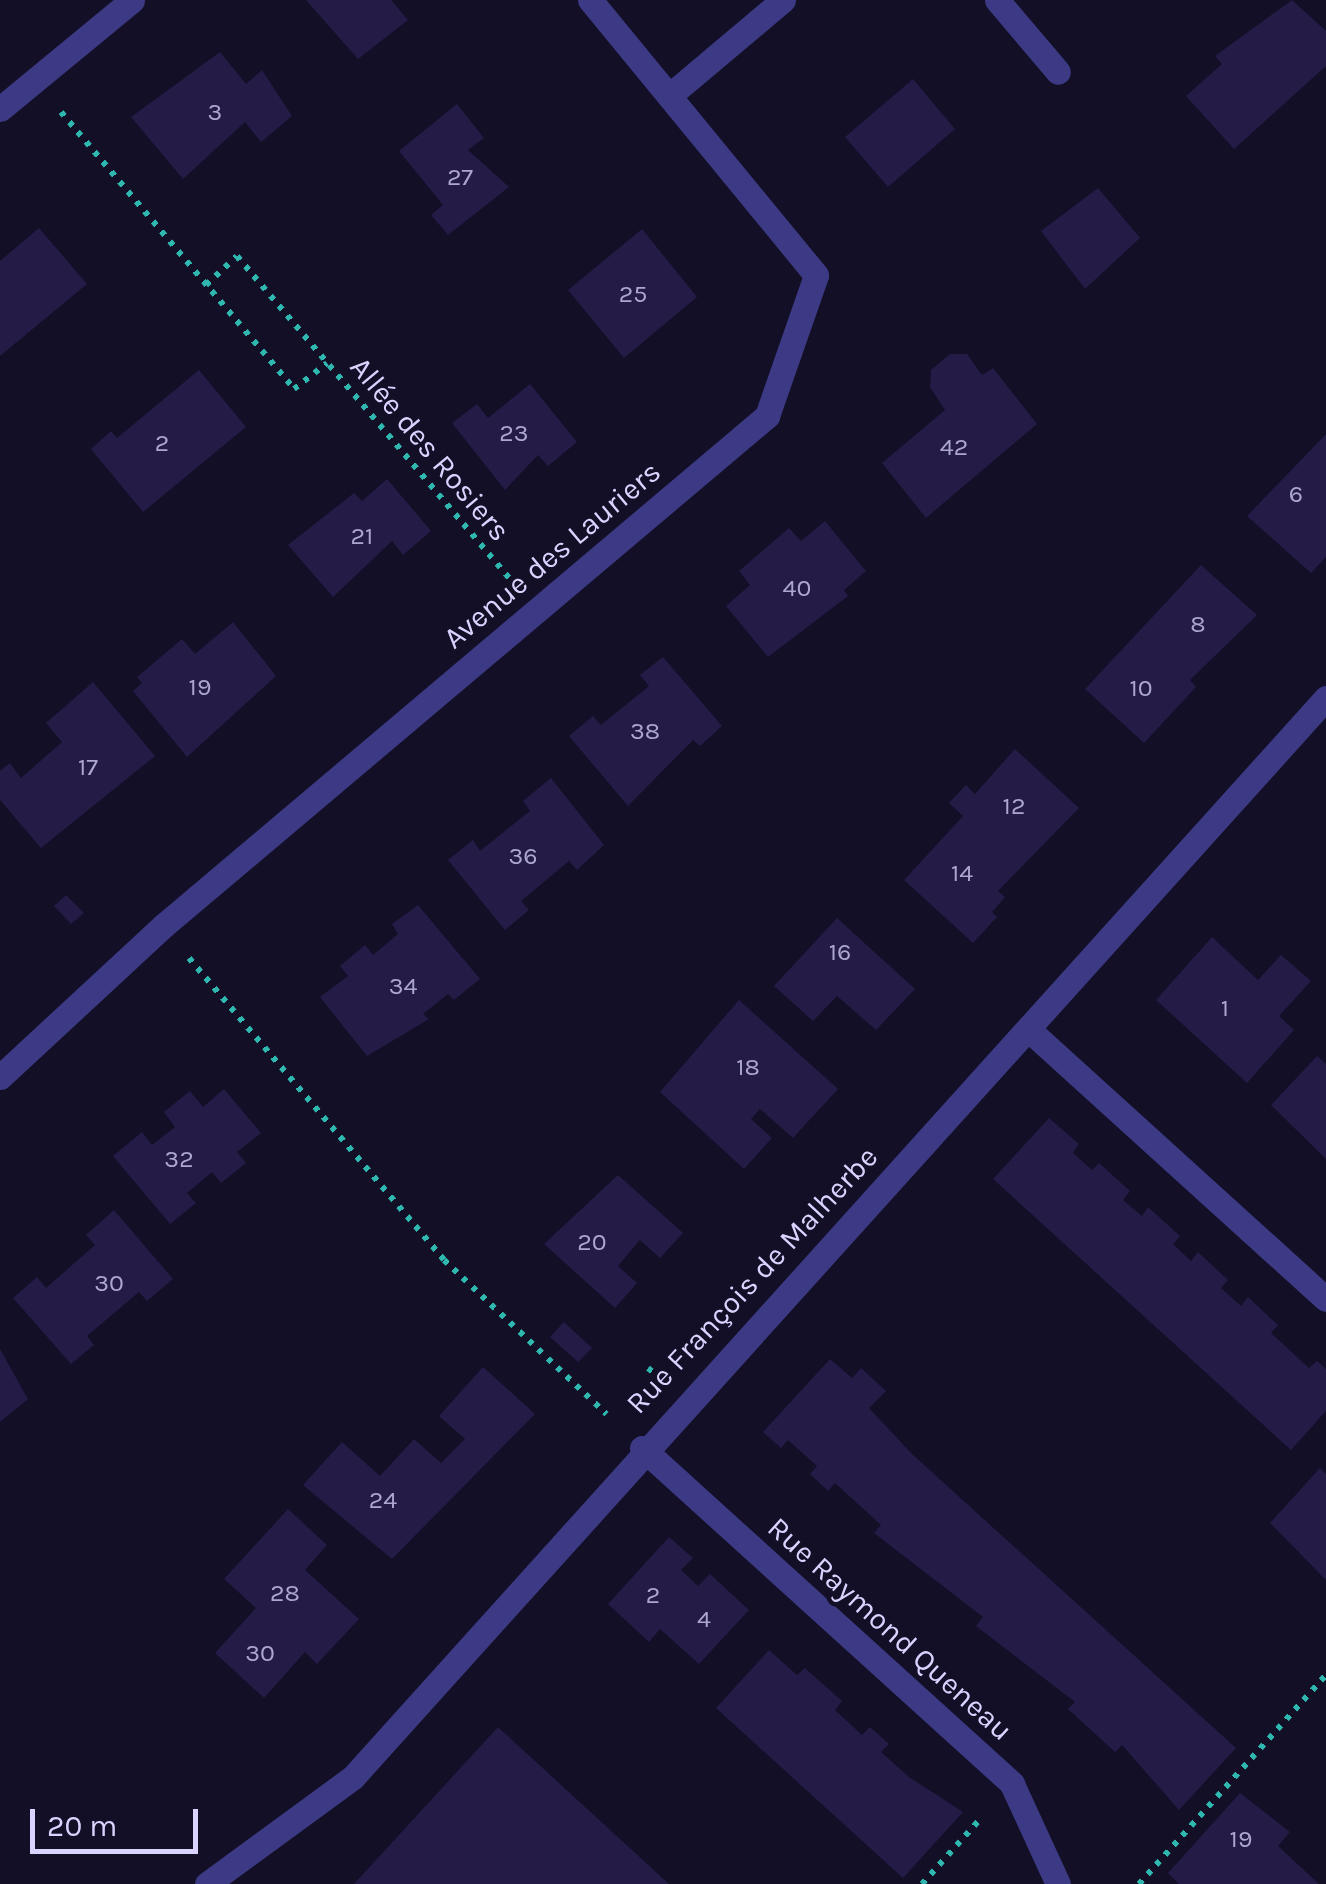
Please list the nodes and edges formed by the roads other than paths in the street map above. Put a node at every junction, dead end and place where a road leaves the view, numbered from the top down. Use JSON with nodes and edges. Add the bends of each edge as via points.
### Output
{"nodes":[{"id":1,"x":132,"y":0,"type":"edge"},
{"id":2,"x":590,"y":0,"type":"edge"},
{"id":3,"x":783,"y":0,"type":"edge"},
{"id":4,"x":998,"y":0,"type":"edge"},
{"id":5,"x":1058,"y":72,"type":"dead end"},
{"id":6,"x":669,"y":96,"type":"junction"},
{"id":7,"x":0,"y":109,"type":"edge"},
{"id":8,"x":1326,"y":698,"type":"edge"},
{"id":9,"x":1028,"y":1029,"type":"junction"},
{"id":10,"x":0,"y":1077,"type":"edge"},
{"id":11,"x":1326,"y":1298,"type":"edge"},
{"id":12,"x":642,"y":1448,"type":"junction"},
{"id":13,"x":207,"y":1884,"type":"edge"},
{"id":14,"x":1058,"y":1884,"type":"edge"}],
"edges":[{"from":1,"to":7,"type":"street"},
{"from":2,"to":6,"type":"street","name":"Avenue des Lauriers"},
{"from":3,"to":6,"type":"street"},
{"from":4,"to":5,"type":"street"},
{"from":6,"to":10,"type":"street","name":"Avenue des Lauriers","via":[[816,275],[767,416],[163,926]]},
{"from":8,"to":9,"type":"street","name":"Rue François de Malherbe"},
{"from":9,"to":11,"type":"street"},
{"from":9,"to":12,"type":"street","name":"Rue François de Malherbe"},
{"from":12,"to":13,"type":"street","name":"Rue François de Malherbe","via":[[353,1777]]},
{"from":12,"to":14,"type":"street","name":"Rue Raymond Queneau","via":[[1012,1784]]}]}
